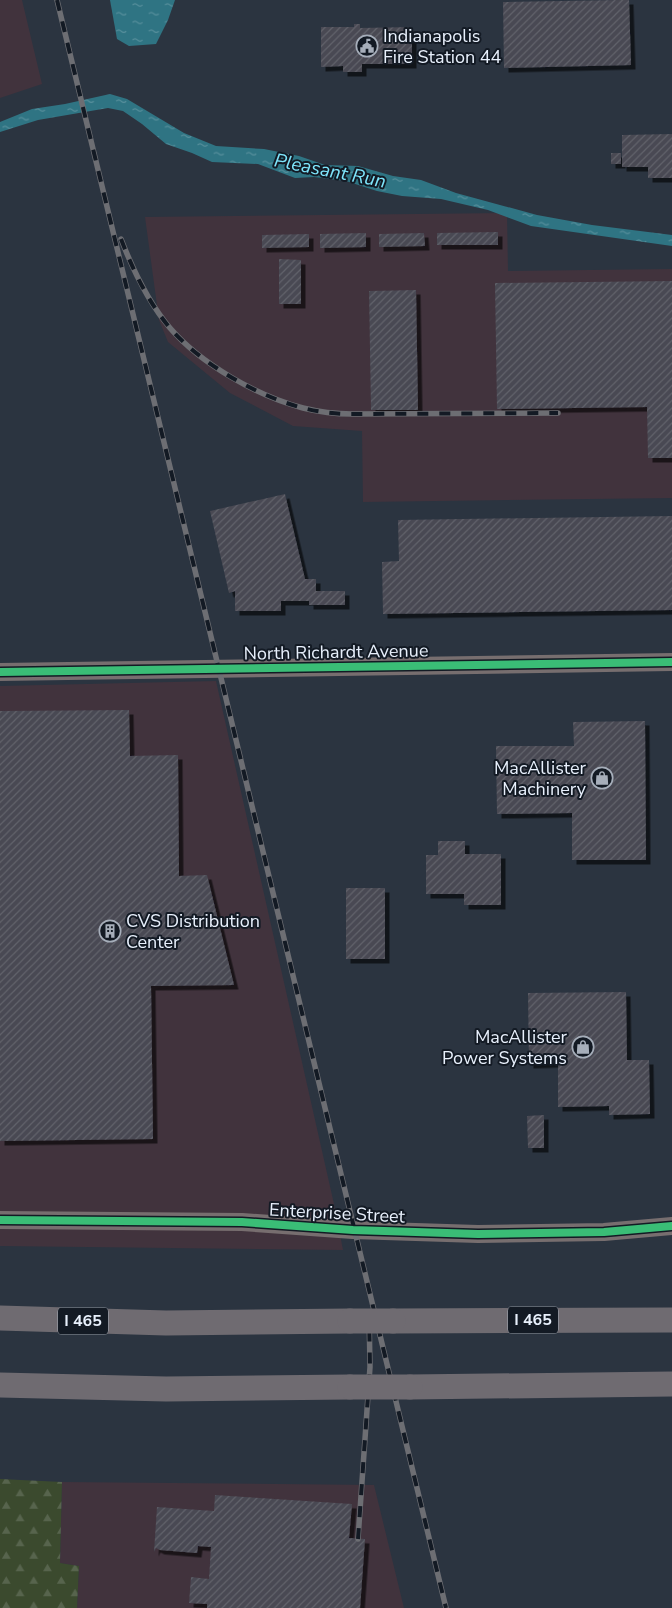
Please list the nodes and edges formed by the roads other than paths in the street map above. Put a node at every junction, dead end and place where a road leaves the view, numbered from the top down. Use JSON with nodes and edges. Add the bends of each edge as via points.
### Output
{"nodes":[{"id":1,"x":672,"y":662,"type":"edge"},
{"id":2,"x":0,"y":672,"type":"edge"},
{"id":3,"x":0,"y":1220,"type":"edge"},
{"id":4,"x":672,"y":1226,"type":"edge"},
{"id":5,"x":0,"y":1318,"type":"edge"},
{"id":6,"x":672,"y":1320,"type":"edge"},
{"id":7,"x":672,"y":1384,"type":"edge"},
{"id":8,"x":0,"y":1385,"type":"edge"}],
"edges":[{"from":1,"to":2,"type":"street","name":"North Richardt Avenue"},
{"from":3,"to":4,"type":"street","name":"Enterprise Street","via":[[242,1222],[478,1234],[604,1232]]},
{"from":5,"to":6,"type":"highway","number":"I 465","bridge":true,"via":[[166,1323]]},
{"from":7,"to":8,"type":"highway","bridge":true,"via":[[166,1389]]}]}
